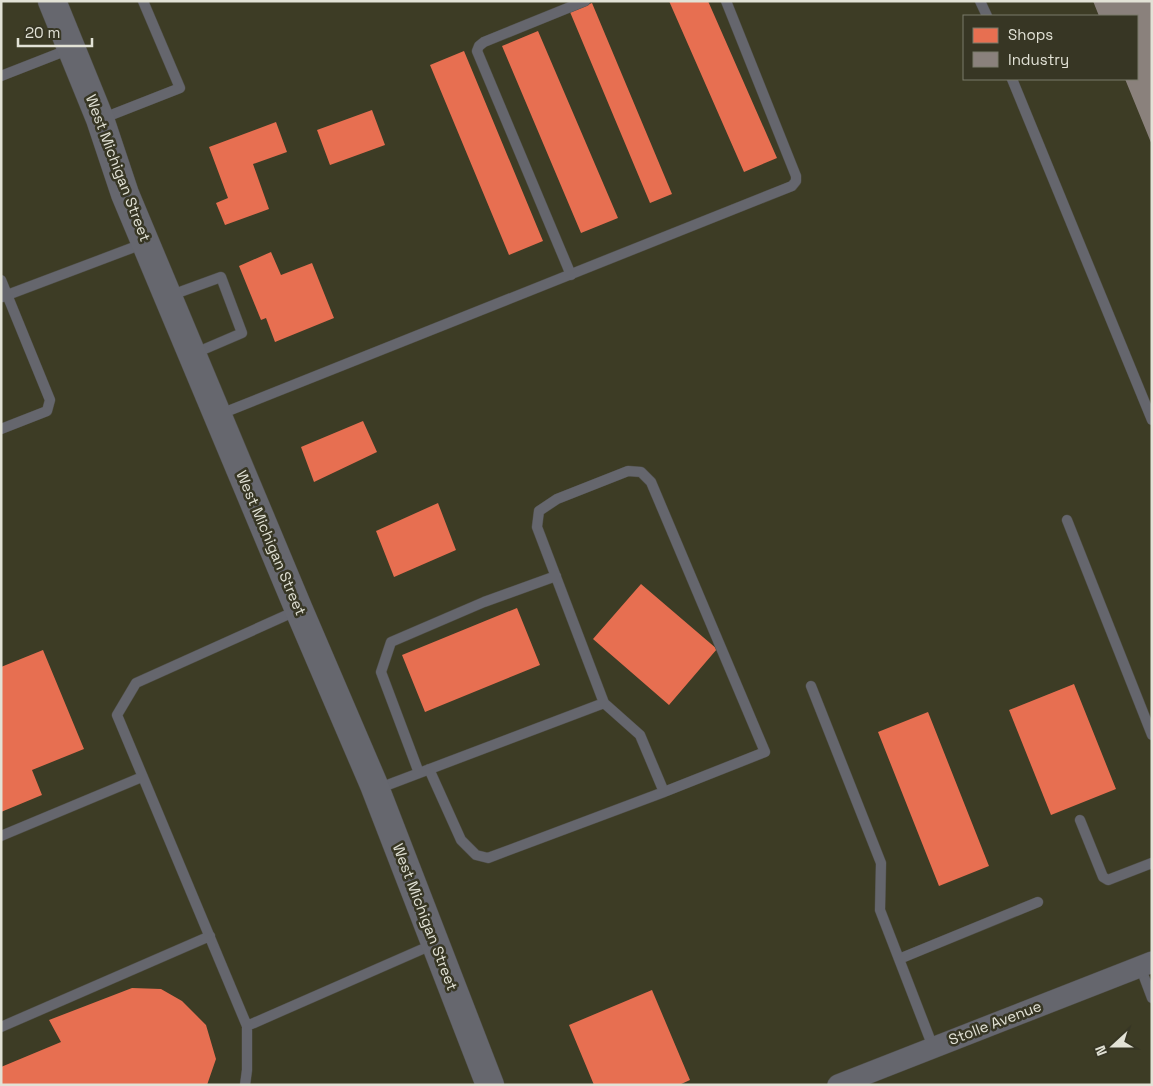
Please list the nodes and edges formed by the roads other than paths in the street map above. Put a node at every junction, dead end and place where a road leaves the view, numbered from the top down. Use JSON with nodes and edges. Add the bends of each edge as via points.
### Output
{"nodes":[{"id":1,"x":52,"y":1,"type":"edge"},
{"id":2,"x":143,"y":1,"type":"edge"},
{"id":3,"x":585,"y":1,"type":"edge"},
{"id":4,"x":726,"y":1,"type":"edge"},
{"id":5,"x":980,"y":1,"type":"edge"},
{"id":6,"x":987,"y":15,"type":"edge"},
{"id":7,"x":71,"y":48,"type":"junction"},
{"id":8,"x":1,"y":76,"type":"edge"},
{"id":9,"x":1012,"y":80,"type":"edge"},
{"id":10,"x":100,"y":119,"type":"junction"},
{"id":11,"x":146,"y":242,"type":"junction"},
{"id":12,"x":571,"y":275,"type":"junction"},
{"id":13,"x":1,"y":280,"type":"edge"},
{"id":14,"x":4,"y":296,"type":"edge"},
{"id":15,"x":168,"y":296,"type":"junction"},
{"id":16,"x":192,"y":354,"type":"junction"},
{"id":17,"x":218,"y":415,"type":"junction"},
{"id":18,"x":1152,"y":420,"type":"edge"},
{"id":19,"x":1,"y":429,"type":"edge"},
{"id":20,"x":1067,"y":520,"type":"dead end"},
{"id":21,"x":556,"y":576,"type":"junction"},
{"id":22,"x":299,"y":610,"type":"junction"},
{"id":23,"x":811,"y":686,"type":"dead end"},
{"id":24,"x":604,"y":704,"type":"junction"},
{"id":25,"x":1152,"y":735,"type":"edge"},
{"id":26,"x":424,"y":771,"type":"junction"},
{"id":27,"x":142,"y":777,"type":"junction"},
{"id":28,"x":376,"y":789,"type":"junction"},
{"id":29,"x":664,"y":792,"type":"junction"},
{"id":30,"x":1080,"y":820,"type":"dead end"},
{"id":31,"x":1,"y":836,"type":"edge"},
{"id":32,"x":1152,"y":863,"type":"edge"},
{"id":33,"x":1038,"y":902,"type":"dead end"},
{"id":34,"x":210,"y":936,"type":"junction"},
{"id":35,"x":435,"y":944,"type":"junction"},
{"id":36,"x":898,"y":959,"type":"junction"},
{"id":37,"x":1146,"y":964,"type":"edge"},
{"id":38,"x":1152,"y":998,"type":"edge"},
{"id":39,"x":247,"y":1026,"type":"junction"},
{"id":40,"x":1,"y":1027,"type":"edge"},
{"id":41,"x":933,"y":1048,"type":"junction"},
{"id":42,"x":244,"y":1085,"type":"edge"},
{"id":43,"x":490,"y":1085,"type":"edge"},
{"id":44,"x":838,"y":1085,"type":"edge"}],
"edges":[{"from":1,"to":7,"type":"main road","name":"West Michigan Street"},
{"from":2,"to":10,"type":"lane","via":[[180,88]]},
{"from":3,"to":12,"type":"lane","via":[[484,42],[477,51]]},
{"from":4,"to":12,"type":"lane","via":[[796,181],[792,186]]},
{"from":5,"to":6,"type":"lane"},
{"from":7,"to":8,"type":"lane"},
{"from":7,"to":10,"type":"main road","name":"West Michigan Street"},
{"from":9,"to":18,"type":"lane"},
{"from":10,"to":11,"type":"main road","name":"West Michigan Street"},
{"from":11,"to":14,"type":"lane"},
{"from":11,"to":15,"type":"main road","name":"West Michigan Street"},
{"from":12,"to":17,"type":"lane"},
{"from":13,"to":14,"type":"lane"},
{"from":14,"to":19,"type":"lane","via":[[50,400],[47,411]]},
{"from":15,"to":16,"type":"main road","name":"West Michigan Street"},
{"from":15,"to":16,"type":"lane","via":[[221,276],[242,332]]},
{"from":16,"to":17,"type":"main road","name":"West Michigan Street"},
{"from":17,"to":22,"type":"main road","name":"West Michigan Street"},
{"from":20,"to":25,"type":"lane"},
{"from":21,"to":24,"type":"lane"},
{"from":21,"to":26,"type":"lane","via":[[484,602],[391,642],[381,672]]},
{"from":21,"to":29,"type":"lane","via":[[537,527],[539,511],[557,499],[628,471],[641,472],[651,482],[765,752]]},
{"from":22,"to":27,"type":"lane","via":[[136,683],[117,714]]},
{"from":22,"to":28,"type":"main road","name":"West Michigan Street"},
{"from":23,"to":36,"type":"lane","via":[[881,863],[880,910]]},
{"from":24,"to":26,"type":"lane"},
{"from":24,"to":29,"type":"lane","via":[[640,735]]},
{"from":26,"to":28,"type":"lane"},
{"from":26,"to":29,"type":"lane","via":[[461,840],[476,855],[488,858]]},
{"from":27,"to":31,"type":"lane"},
{"from":27,"to":34,"type":"lane"},
{"from":28,"to":35,"type":"main road","name":"West Michigan Street"},
{"from":30,"to":32,"type":"lane","via":[[1103,877],[1108,880]]},
{"from":33,"to":36,"type":"lane"},
{"from":34,"to":39,"type":"lane"},
{"from":34,"to":40,"type":"lane"},
{"from":35,"to":39,"type":"lane"},
{"from":35,"to":43,"type":"main road","name":"West Michigan Street"},
{"from":36,"to":41,"type":"lane"},
{"from":37,"to":38,"type":"lane"},
{"from":37,"to":41,"type":"street","name":"Stolle Avenue"},
{"from":39,"to":42,"type":"lane"},
{"from":41,"to":44,"type":"street","name":"Stolle Avenue"}]}
